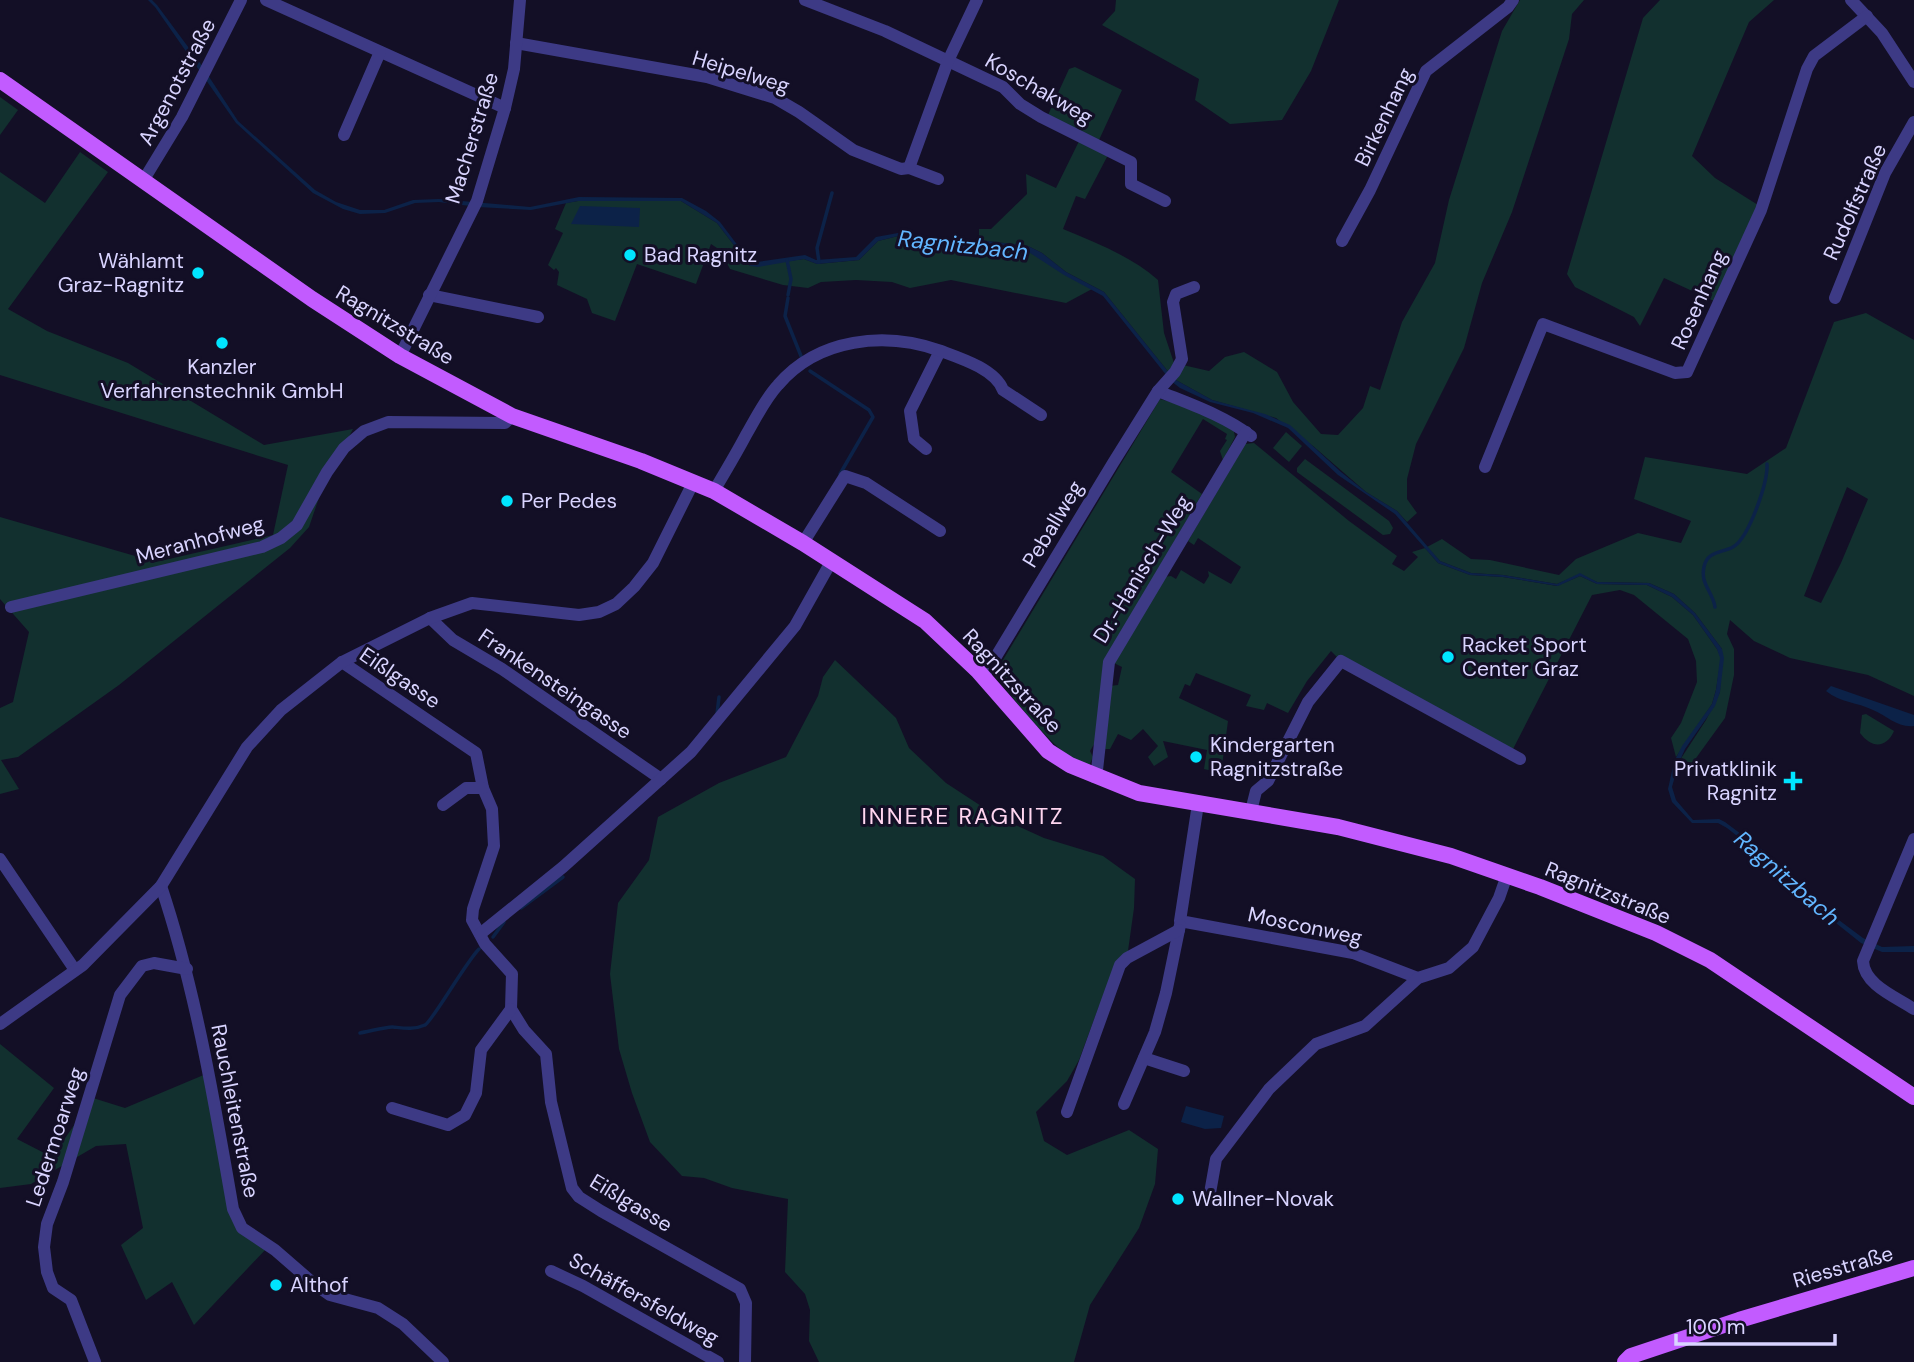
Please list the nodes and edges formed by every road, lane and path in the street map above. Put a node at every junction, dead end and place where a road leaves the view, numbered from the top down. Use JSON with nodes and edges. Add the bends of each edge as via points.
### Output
{"nodes":[{"id":1,"x":241,"y":0,"type":"edge"},
{"id":2,"x":267,"y":0,"type":"edge"},
{"id":3,"x":520,"y":0,"type":"edge"},
{"id":4,"x":805,"y":0,"type":"edge"},
{"id":5,"x":977,"y":0,"type":"edge"},
{"id":6,"x":1513,"y":0,"type":"edge"},
{"id":7,"x":1851,"y":0,"type":"edge"},
{"id":8,"x":1867,"y":16,"type":"junction"},
{"id":9,"x":516,"y":43,"type":"junction"},
{"id":10,"x":380,"y":52,"type":"junction"},
{"id":11,"x":948,"y":61,"type":"junction"},
{"id":12,"x":0,"y":80,"type":"edge"},
{"id":13,"x":1914,"y":82,"type":"edge"},
{"id":14,"x":505,"y":108,"type":"junction"},
{"id":15,"x":1914,"y":122,"type":"edge"},
{"id":16,"x":344,"y":135,"type":"dead end"},
{"id":17,"x":909,"y":168,"type":"junction"},
{"id":18,"x":938,"y":179,"type":"dead end"},
{"id":19,"x":143,"y":181,"type":"junction"},
{"id":20,"x":1165,"y":201,"type":"dead end"},
{"id":21,"x":1342,"y":241,"type":"dead end"},
{"id":22,"x":1194,"y":287,"type":"dead end"},
{"id":23,"x":429,"y":295,"type":"junction"},
{"id":24,"x":1835,"y":298,"type":"dead end"},
{"id":25,"x":538,"y":317,"type":"dead end"},
{"id":26,"x":940,"y":351,"type":"junction"},
{"id":27,"x":400,"y":356,"type":"junction"},
{"id":28,"x":1158,"y":391,"type":"junction"},
{"id":29,"x":1041,"y":415,"type":"dead end"},
{"id":30,"x":512,"y":416,"type":"junction"},
{"id":31,"x":926,"y":449,"type":"dead end"},
{"id":32,"x":1485,"y":467,"type":"dead end"},
{"id":33,"x":694,"y":481,"type":"junction"},
{"id":34,"x":714,"y":491,"type":"junction"},
{"id":35,"x":940,"y":531,"type":"dead end"},
{"id":36,"x":803,"y":543,"type":"junction"},
{"id":37,"x":831,"y":562,"type":"junction"},
{"id":38,"x":11,"y":607,"type":"dead end"},
{"id":39,"x":430,"y":618,"type":"junction"},
{"id":40,"x":342,"y":662,"type":"junction"},
{"id":41,"x":983,"y":678,"type":"junction"},
{"id":42,"x":1520,"y":760,"type":"dead end"},
{"id":43,"x":1094,"y":777,"type":"junction"},
{"id":44,"x":661,"y":779,"type":"junction"},
{"id":45,"x":482,"y":788,"type":"junction"},
{"id":46,"x":1198,"y":804,"type":"junction"},
{"id":47,"x":443,"y":805,"type":"dead end"},
{"id":48,"x":1251,"y":811,"type":"junction"},
{"id":49,"x":1914,"y":839,"type":"edge"},
{"id":50,"x":0,"y":859,"type":"edge"},
{"id":51,"x":1507,"y":875,"type":"junction"},
{"id":52,"x":162,"y":886,"type":"junction"},
{"id":53,"x":1180,"y":926,"type":"junction"},
{"id":54,"x":480,"y":934,"type":"junction"},
{"id":55,"x":75,"y":970,"type":"junction"},
{"id":56,"x":187,"y":970,"type":"junction"},
{"id":57,"x":1418,"y":978,"type":"junction"},
{"id":58,"x":511,"y":1009,"type":"junction"},
{"id":59,"x":1914,"y":1009,"type":"edge"},
{"id":60,"x":0,"y":1024,"type":"edge"},
{"id":61,"x":1144,"y":1058,"type":"junction"},
{"id":62,"x":1184,"y":1071,"type":"dead end"},
{"id":63,"x":1914,"y":1097,"type":"edge"},
{"id":64,"x":1124,"y":1104,"type":"dead end"},
{"id":65,"x":392,"y":1108,"type":"dead end"},
{"id":66,"x":1068,"y":1112,"type":"dead end"},
{"id":67,"x":1210,"y":1193,"type":"dead end"},
{"id":68,"x":1914,"y":1268,"type":"edge"},
{"id":69,"x":551,"y":1271,"type":"dead end"},
{"id":70,"x":95,"y":1362,"type":"edge"},
{"id":71,"x":443,"y":1362,"type":"edge"},
{"id":72,"x":718,"y":1362,"type":"edge"},
{"id":73,"x":745,"y":1362,"type":"edge"},
{"id":74,"x":1625,"y":1362,"type":"edge"}],
"edges":[{"from":1,"to":19,"type":"street","name":"Argenotstraße","via":[[182,117]]},
{"from":2,"to":10,"type":"street"},
{"from":3,"to":9,"type":"street","name":"Macherstraße"},
{"from":4,"to":11,"type":"street","name":"Koschakweg"},
{"from":5,"to":11,"type":"street"},
{"from":6,"to":21,"type":"street","name":"Birkenhang","via":[[1426,71]]},
{"from":7,"to":8,"type":"street"},
{"from":8,"to":13,"type":"street"},
{"from":8,"to":32,"type":"street","name":"Rosenhang","via":[[1814,57],[1807,69],[1761,210],[1687,372],[1675,373],[1543,324]]},
{"from":9,"to":14,"type":"street","name":"Macherstraße"},
{"from":9,"to":17,"type":"street","name":"Heipelweg","via":[[708,77],[775,98],[853,150]]},
{"from":10,"to":14,"type":"street"},
{"from":10,"to":16,"type":"street"},
{"from":11,"to":17,"type":"street"},
{"from":11,"to":20,"type":"street","name":"Koschakweg","via":[[1003,87],[1041,117],[1131,162],[1131,184]]},
{"from":12,"to":19,"type":"main road","name":"Ragnitzstraße"},
{"from":14,"to":23,"type":"street","name":"Macherstraße","via":[[477,201]]},
{"from":15,"to":24,"type":"street","name":"Rudolfstraße","via":[[1885,173]]},
{"from":17,"to":18,"type":"street","name":"Heipelweg"},
{"from":19,"to":27,"type":"main road","name":"Ragnitzstraße"},
{"from":22,"to":28,"type":"street","name":"Peballweg","via":[[1175,295],[1182,359]]},
{"from":23,"to":25,"type":"street"},
{"from":23,"to":27,"type":"street","name":"Macherstraße"},
{"from":26,"to":29,"type":"street","via":[[991,375],[1003,390]]},
{"from":26,"to":31,"type":"street","via":[[910,411],[914,439]]},
{"from":26,"to":34,"type":"street","via":[[907,342],[870,340],[841,345],[808,359],[769,396]]},
{"from":27,"to":30,"type":"main road","name":"Ragnitzstraße"},
{"from":28,"to":41,"type":"street","name":"Peballweg"},
{"from":28,"to":43,"type":"street","name":"Dr.-Hanisch-Weg","via":[[1249,434],[1109,662]]},
{"from":30,"to":33,"type":"main road","name":"Ragnitzstraße"},
{"from":30,"to":38,"type":"street","name":"Meranhofweg","via":[[505,423],[388,422],[364,431],[327,472],[298,525],[281,538],[262,547]]},
{"from":33,"to":34,"type":"main road","name":"Ragnitzstraße"},
{"from":33,"to":39,"type":"street","via":[[653,563],[615,604],[579,615],[472,603]]},
{"from":34,"to":36,"type":"main road","name":"Ragnitzstraße"},
{"from":35,"to":36,"type":"street","via":[[866,483],[845,476]]},
{"from":36,"to":37,"type":"main road","name":"Ragnitzstraße"},
{"from":37,"to":41,"type":"main road","name":"Ragnitzstraße","via":[[925,621]]},
{"from":37,"to":44,"type":"street","via":[[788,634],[691,752]]},
{"from":39,"to":40,"type":"street"},
{"from":39,"to":44,"type":"street","name":"Frankensteingasse","via":[[453,640]]},
{"from":40,"to":45,"type":"street","name":"Eißlgasse","via":[[476,753]]},
{"from":40,"to":52,"type":"street","via":[[281,710],[247,747]]},
{"from":41,"to":43,"type":"main road","name":"Ragnitzstraße","via":[[1048,751]]},
{"from":42,"to":48,"type":"street","via":[[1341,661],[1308,702],[1268,781],[1256,791]]},
{"from":43,"to":46,"type":"main road","name":"Ragnitzstraße","via":[[1139,793]]},
{"from":44,"to":54,"type":"street"},
{"from":45,"to":47,"type":"street","via":[[466,789]]},
{"from":45,"to":54,"type":"street","name":"Eißlgasse","via":[[492,808],[495,846],[473,909],[472,920]]},
{"from":46,"to":48,"type":"main road","name":"Ragnitzstraße"},
{"from":46,"to":53,"type":"street"},
{"from":48,"to":51,"type":"main road","name":"Ragnitzstraße","via":[[1338,827]]},
{"from":49,"to":59,"type":"street","via":[[1863,961],[1870,980]]},
{"from":50,"to":55,"type":"street"},
{"from":51,"to":57,"type":"street","via":[[1473,947],[1449,968]]},
{"from":51,"to":63,"type":"main road","name":"Ragnitzstraße","via":[[1656,933],[1710,960]]},
{"from":52,"to":55,"type":"street"},
{"from":52,"to":56,"type":"street","name":"Rauchleitenstraße"},
{"from":53,"to":57,"type":"street","name":"Mosconweg","via":[[1353,953]]},
{"from":53,"to":61,"type":"street","via":[[1166,993]]},
{"from":53,"to":66,"type":"street","via":[[1120,965]]},
{"from":54,"to":58,"type":"street","name":"Eißlgasse","via":[[512,974]]},
{"from":55,"to":60,"type":"street"},
{"from":56,"to":70,"type":"street","name":"Ledermoarweg","via":[[154,963],[142,966],[120,995],[47,1224],[47,1272],[53,1288],[71,1300]]},
{"from":56,"to":71,"type":"street","name":"Rauchleitenstraße","via":[[233,1209],[242,1228],[330,1295],[378,1308],[403,1324]]},
{"from":57,"to":67,"type":"street","via":[[1365,1026],[1316,1044],[1269,1088],[1216,1159]]},
{"from":58,"to":65,"type":"street","via":[[481,1050],[476,1093],[465,1115],[448,1125]]},
{"from":58,"to":73,"type":"street","name":"Eißlgasse","via":[[546,1054],[551,1102],[572,1188],[601,1211],[740,1289],[746,1303]]},
{"from":61,"to":62,"type":"street"},
{"from":61,"to":64,"type":"street"},
{"from":68,"to":74,"type":"main road","name":"Riesstraße","via":[[1739,1320]]},
{"from":69,"to":72,"type":"street","name":"Schäffersfeldweg"}]}
